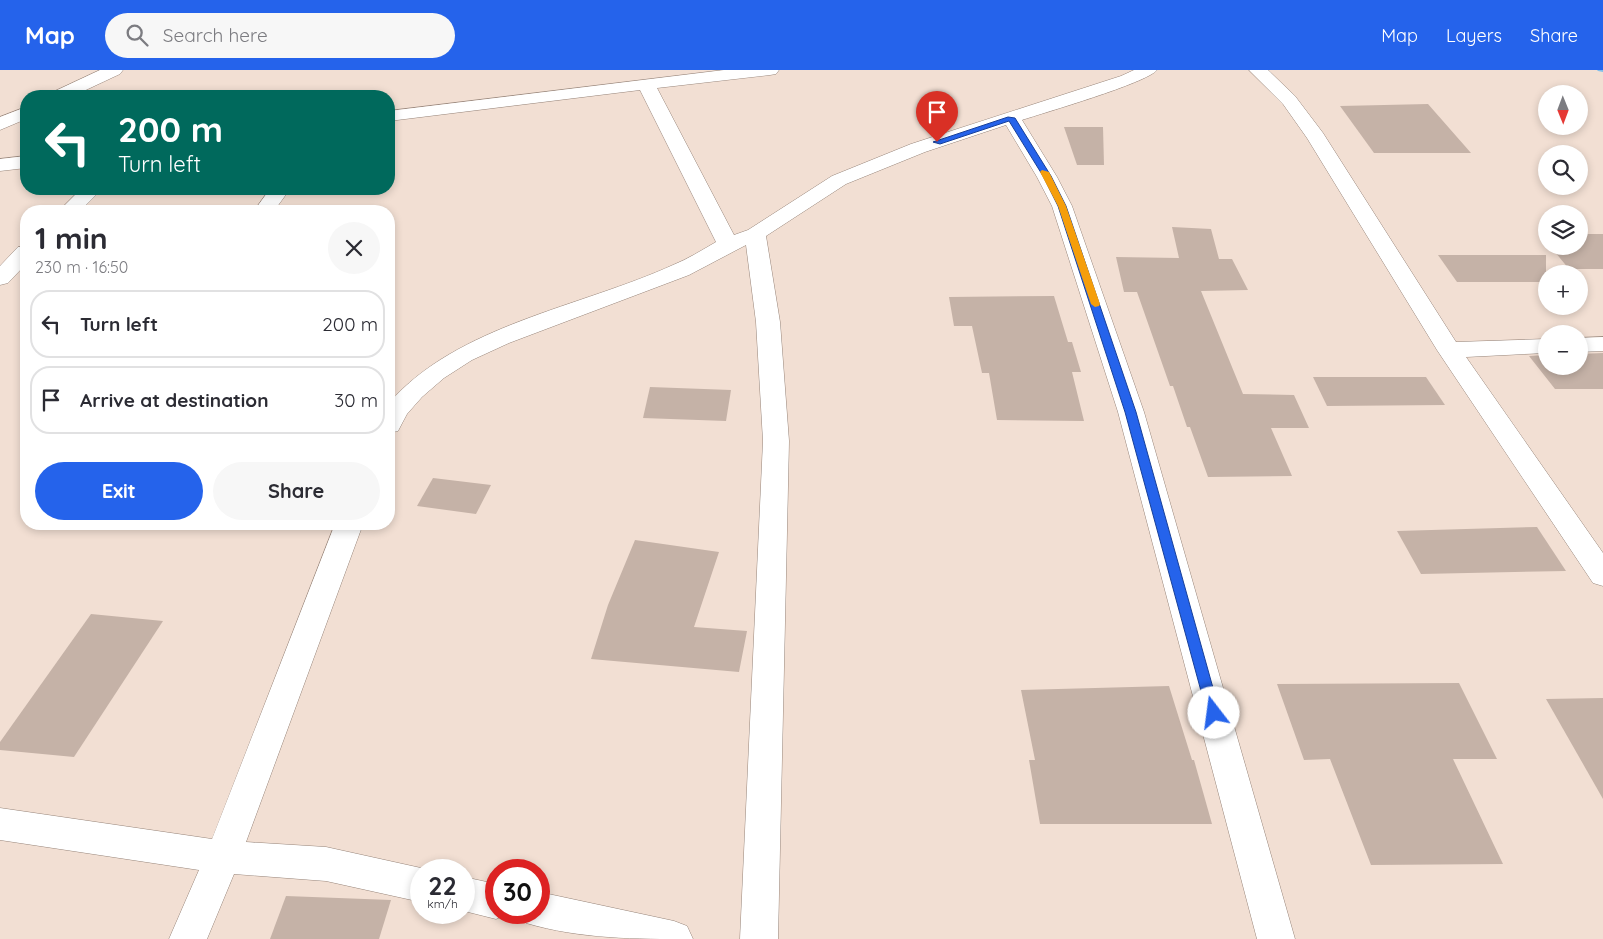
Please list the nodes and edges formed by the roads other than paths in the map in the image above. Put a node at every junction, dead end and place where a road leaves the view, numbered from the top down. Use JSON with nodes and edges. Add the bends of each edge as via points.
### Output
{"nodes":[{"id":1,"x":114,"y":70,"type":"edge"},
{"id":2,"x":770,"y":70,"type":"edge"},
{"id":3,"x":1148,"y":70,"type":"edge"},
{"id":4,"x":1258,"y":70,"type":"edge"},
{"id":5,"x":646,"y":84,"type":"junction"},
{"id":6,"x":72,"y":90,"type":"edge"},
{"id":7,"x":20,"y":115,"type":"edge"},
{"id":8,"x":395,"y":115,"type":"edge"},
{"id":9,"x":1011,"y":118,"type":"junction"},
{"id":10,"x":0,"y":124,"type":"edge"},
{"id":11,"x":20,"y":163,"type":"edge"},
{"id":12,"x":0,"y":165,"type":"edge"},
{"id":13,"x":86,"y":195,"type":"edge"},
{"id":14,"x":75,"y":205,"type":"edge"},
{"id":15,"x":755,"y":234,"type":"junction"},
{"id":16,"x":728,"y":244,"type":"junction"},
{"id":17,"x":20,"y":258,"type":"edge"},
{"id":18,"x":0,"y":278,"type":"edge"},
{"id":19,"x":1603,"y":344,"type":"edge"},
{"id":20,"x":1588,"y":345,"type":"edge"},
{"id":21,"x":1538,"y":346,"type":"edge"},
{"id":22,"x":1449,"y":350,"type":"junction"},
{"id":23,"x":395,"y":412,"type":"edge"},
{"id":24,"x":347,"y":530,"type":"edge"},
{"id":25,"x":1603,"y":575,"type":"edge"},
{"id":26,"x":0,"y":824,"type":"edge"},
{"id":27,"x":223,"y":857,"type":"junction"},
{"id":28,"x":410,"y":883,"type":"edge"},
{"id":29,"x":550,"y":912,"type":"edge"},
{"id":30,"x":188,"y":939,"type":"edge"},
{"id":31,"x":674,"y":939,"type":"edge"},
{"id":32,"x":759,"y":939,"type":"edge"},
{"id":33,"x":1276,"y":939,"type":"edge"}],
"edges":[{"from":1,"to":6,"type":"street"},
{"from":2,"to":5,"type":"street"},
{"from":3,"to":9,"type":"street"},
{"from":4,"to":22,"type":"street","via":[[1289,100],[1316,137]]},
{"from":5,"to":8,"type":"street"},
{"from":5,"to":16,"type":"street"},
{"from":7,"to":10,"type":"street"},
{"from":9,"to":15,"type":"street","via":[[918,148],[840,180]]},
{"from":9,"to":33,"type":"street","via":[[1062,206],[1125,394]]},
{"from":11,"to":12,"type":"street"},
{"from":13,"to":14,"type":"street"},
{"from":15,"to":16,"type":"street"},
{"from":15,"to":32,"type":"street","via":[[768,322],[776,441]]},
{"from":16,"to":23,"type":"street","via":[[681,270],[464,355],[413,391]]},
{"from":17,"to":18,"type":"street"},
{"from":19,"to":20,"type":"street"},
{"from":21,"to":22,"type":"street"},
{"from":22,"to":25,"type":"street"},
{"from":24,"to":27,"type":"street"},
{"from":26,"to":27,"type":"street"},
{"from":27,"to":28,"type":"street","via":[[326,864]]},
{"from":27,"to":30,"type":"street"},
{"from":29,"to":31,"type":"street"}]}
